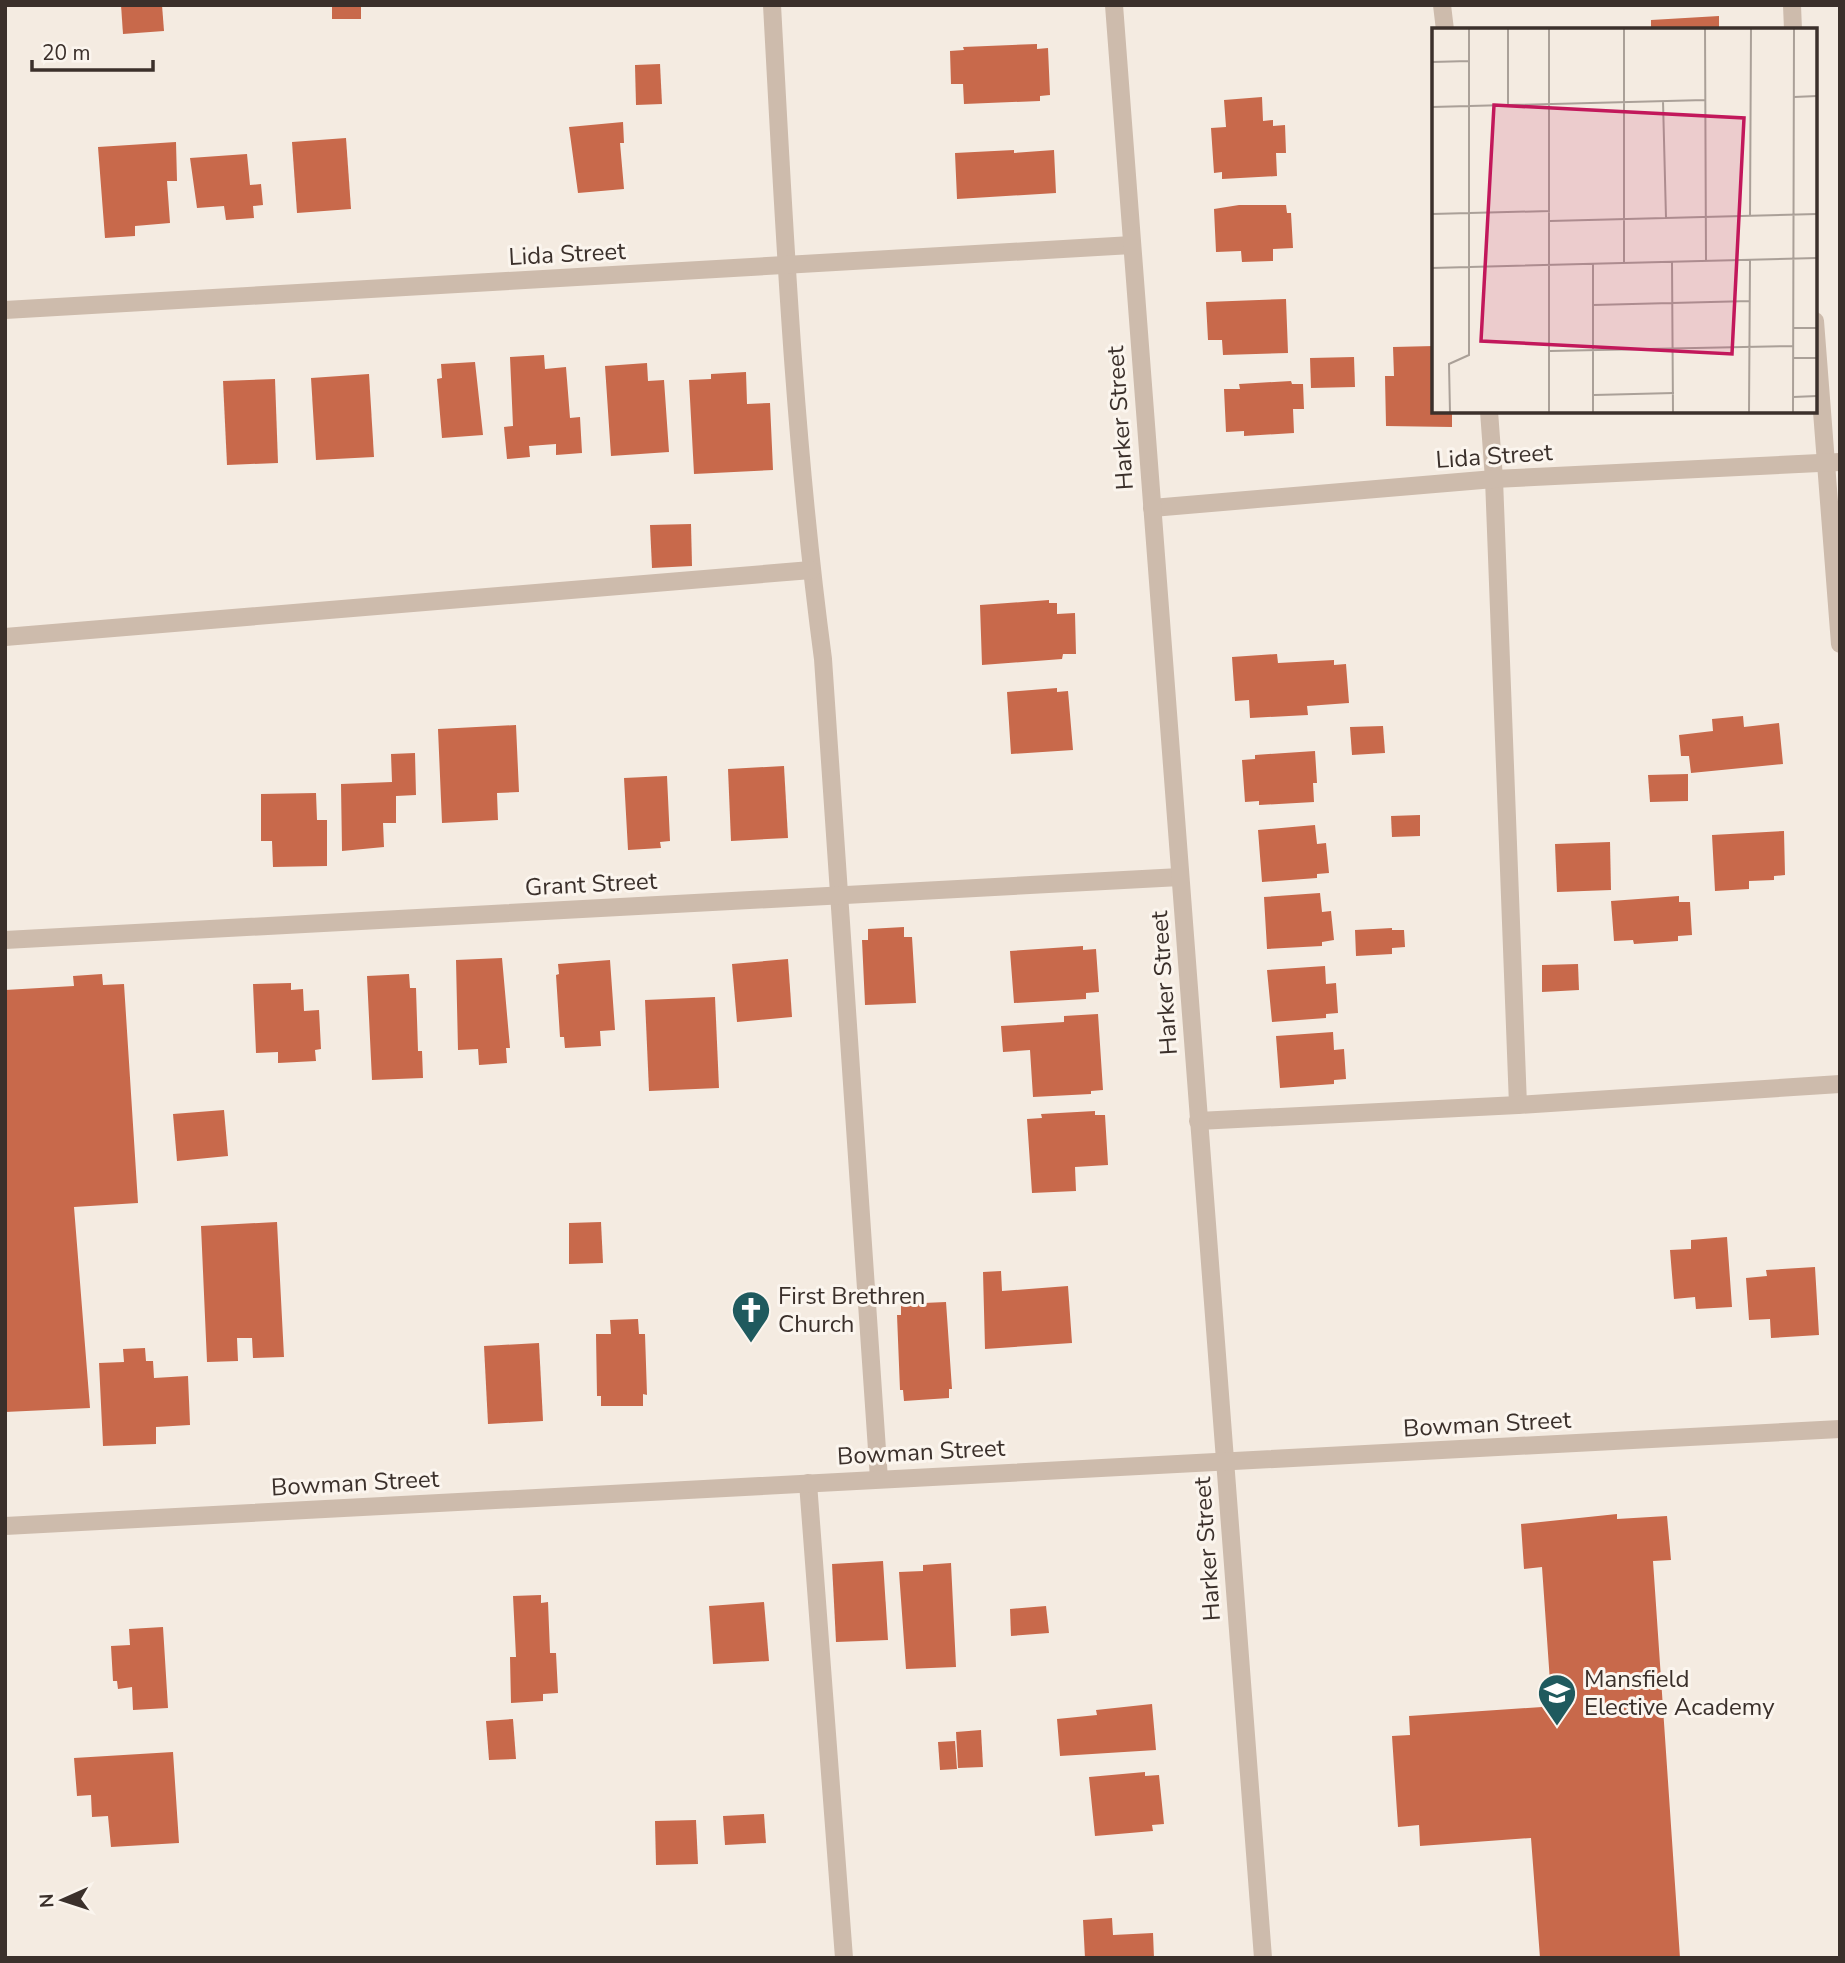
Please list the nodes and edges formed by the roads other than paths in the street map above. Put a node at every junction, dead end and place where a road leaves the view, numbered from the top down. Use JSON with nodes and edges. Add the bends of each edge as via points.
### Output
{"nodes":[{"id":1,"x":772,"y":5,"type":"edge"},
{"id":2,"x":1114,"y":5,"type":"edge"},
{"id":3,"x":1442,"y":5,"type":"edge"},
{"id":4,"x":1791,"y":5,"type":"edge"},
{"id":5,"x":1445,"y":28,"type":"edge"},
{"id":6,"x":1793,"y":28,"type":"edge"},
{"id":7,"x":1132,"y":245,"type":"junction"},
{"id":8,"x":786,"y":267,"type":"junction"},
{"id":9,"x":5,"y":310,"type":"edge"},
{"id":10,"x":1817,"y":337,"type":"edge"},
{"id":11,"x":1489,"y":413,"type":"edge"},
{"id":12,"x":1833,"y":462,"type":"edge"},
{"id":13,"x":1494,"y":479,"type":"junction"},
{"id":14,"x":1152,"y":508,"type":"junction"},
{"id":15,"x":811,"y":570,"type":"junction"},
{"id":16,"x":5,"y":637,"type":"edge"},
{"id":17,"x":1840,"y":645,"type":"edge"},
{"id":18,"x":1180,"y":877,"type":"junction"},
{"id":19,"x":839,"y":895,"type":"junction"},
{"id":20,"x":5,"y":940,"type":"edge"},
{"id":21,"x":1840,"y":1084,"type":"edge"},
{"id":22,"x":1518,"y":1105,"type":"junction"},
{"id":23,"x":1198,"y":1121,"type":"junction"},
{"id":24,"x":1840,"y":1429,"type":"edge"},
{"id":25,"x":1225,"y":1463,"type":"junction"},
{"id":26,"x":879,"y":1479,"type":"junction"},
{"id":27,"x":808,"y":1483,"type":"junction"},
{"id":28,"x":5,"y":1526,"type":"edge"},
{"id":29,"x":844,"y":1958,"type":"edge"},
{"id":30,"x":1262,"y":1958,"type":"edge"}],
"edges":[{"from":1,"to":8,"type":"street"},
{"from":2,"to":7,"type":"street","name":"Harker Street"},
{"from":3,"to":5,"type":"street"},
{"from":4,"to":6,"type":"street"},
{"from":7,"to":8,"type":"street","name":"Lida Street"},
{"from":7,"to":14,"type":"street","name":"Harker Street"},
{"from":8,"to":9,"type":"street","name":"Lida Street"},
{"from":8,"to":15,"type":"street"},
{"from":10,"to":12,"type":"street"},
{"from":11,"to":13,"type":"street"},
{"from":12,"to":13,"type":"street","name":"Lida Street"},
{"from":12,"to":17,"type":"street"},
{"from":13,"to":14,"type":"street","name":"Lida Street"},
{"from":13,"to":22,"type":"street"},
{"from":14,"to":18,"type":"street","name":"Harker Street"},
{"from":15,"to":16,"type":"street"},
{"from":15,"to":19,"type":"street","via":[[823,659]]},
{"from":18,"to":19,"type":"street","name":"Grant Street"},
{"from":18,"to":23,"type":"street","name":"Harker Street"},
{"from":19,"to":20,"type":"street","name":"Grant Street"},
{"from":19,"to":26,"type":"street"},
{"from":21,"to":22,"type":"street"},
{"from":22,"to":23,"type":"street"},
{"from":23,"to":25,"type":"street","name":"Harker Street"},
{"from":24,"to":25,"type":"street","name":"Bowman Street"},
{"from":25,"to":26,"type":"street","name":"Bowman Street"},
{"from":25,"to":30,"type":"street","name":"Harker Street"},
{"from":26,"to":27,"type":"street","name":"Bowman Street"},
{"from":27,"to":28,"type":"street","name":"Bowman Street"},
{"from":27,"to":29,"type":"street"}]}
